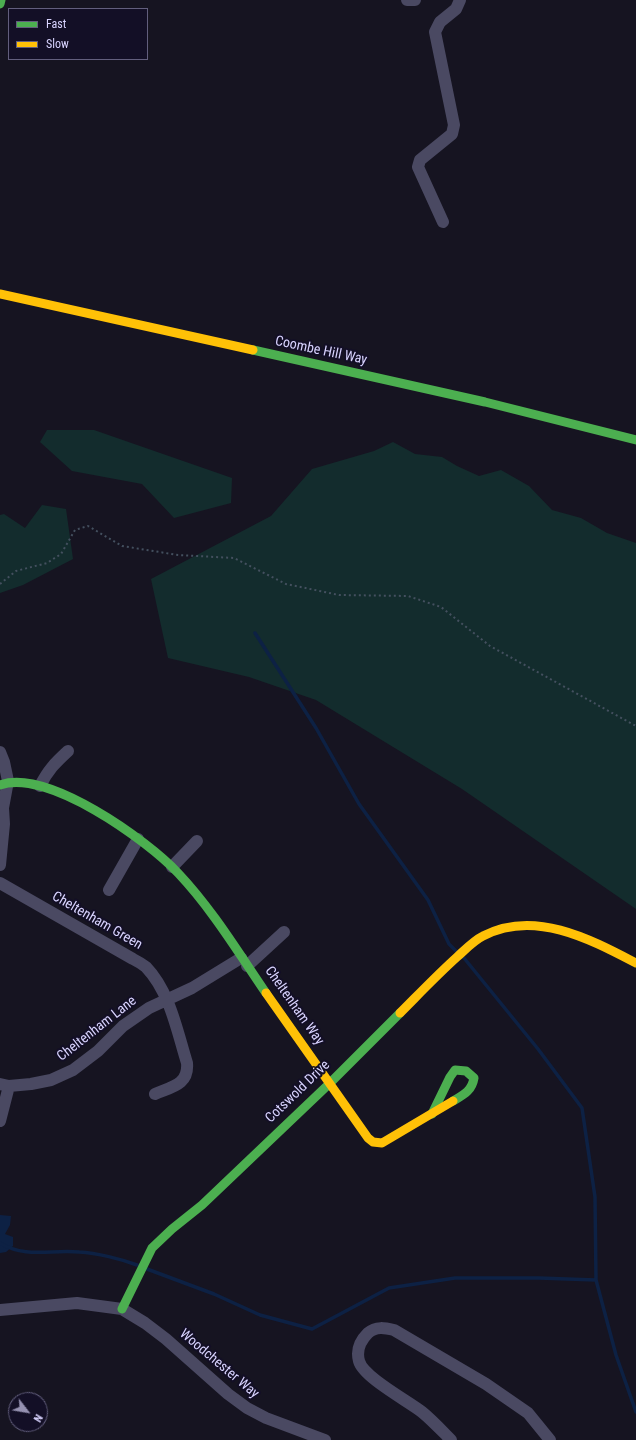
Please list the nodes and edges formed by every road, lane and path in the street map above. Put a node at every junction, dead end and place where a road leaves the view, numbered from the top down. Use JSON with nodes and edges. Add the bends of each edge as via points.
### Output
{"nodes":[{"id":1,"x":1,"y":0,"type":"edge"},
{"id":2,"x":407,"y":0,"type":"edge"},
{"id":3,"x":415,"y":0,"type":"edge"},
{"id":4,"x":460,"y":0,"type":"edge"},
{"id":5,"x":0,"y":4,"type":"edge"},
{"id":6,"x":443,"y":222,"type":"dead end"},
{"id":7,"x":0,"y":294,"type":"edge"},
{"id":8,"x":636,"y":440,"type":"edge"},
{"id":9,"x":0,"y":584,"type":"edge"},
{"id":10,"x":636,"y":726,"type":"edge"},
{"id":11,"x":68,"y":751,"type":"dead end"},
{"id":12,"x":0,"y":752,"type":"edge"},
{"id":13,"x":4,"y":783,"type":"edge"},
{"id":14,"x":40,"y":786,"type":"junction"},
{"id":15,"x":138,"y":839,"type":"junction"},
{"id":16,"x":197,"y":841,"type":"dead end"},
{"id":17,"x":0,"y":865,"type":"edge"},
{"id":18,"x":172,"y":867,"type":"junction"},
{"id":19,"x":0,"y":883,"type":"edge"},
{"id":20,"x":109,"y":890,"type":"dead end"},
{"id":21,"x":284,"y":932,"type":"dead end"},
{"id":22,"x":244,"y":962,"type":"junction"},
{"id":23,"x":636,"y":963,"type":"edge"},
{"id":24,"x":167,"y":999,"type":"junction"},
{"id":25,"x":329,"y":1084,"type":"junction"},
{"id":26,"x":4,"y":1085,"type":"edge"},
{"id":27,"x":155,"y":1094,"type":"dead end"},
{"id":28,"x":432,"y":1114,"type":"junction"},
{"id":29,"x":0,"y":1122,"type":"edge"},
{"id":30,"x":122,"y":1309,"type":"junction"},
{"id":31,"x":0,"y":1310,"type":"edge"},
{"id":32,"x":325,"y":1440,"type":"edge"},
{"id":33,"x":451,"y":1440,"type":"edge"},
{"id":34,"x":550,"y":1440,"type":"edge"}],
"edges":[{"from":1,"to":5,"type":"street"},
{"from":2,"to":3,"type":"street"},
{"from":4,"to":6,"type":"street","via":[[456,9],[440,22],[435,32],[454,125],[452,134],[420,160],[418,167]]},
{"from":7,"to":8,"type":"street","name":"Coombe Hill Way","via":[[477,400]]},
{"from":9,"to":10,"type":"path","via":[[16,571],[47,562],[61,554],[75,530],[88,526],[122,546],[178,555],[234,558],[286,584],[339,595],[408,596],[441,607],[490,646]]},
{"from":11,"to":14,"type":"street","via":[[52,765]]},
{"from":12,"to":13,"type":"street"},
{"from":13,"to":14,"type":"street","name":"Cheltenham Way","via":[[17,781]]},
{"from":13,"to":17,"type":"street"},
{"from":14,"to":15,"type":"street","name":"Cheltenham Way","via":[[86,805]]},
{"from":15,"to":18,"type":"street","name":"Cheltenham Way"},
{"from":15,"to":20,"type":"street"},
{"from":16,"to":18,"type":"street"},
{"from":18,"to":22,"type":"street","name":"Cheltenham Way","via":[[214,917]]},
{"from":19,"to":24,"type":"street","name":"Cheltenham Green","via":[[145,967]]},
{"from":21,"to":22,"type":"street","name":"Cheltenham Way"},
{"from":22,"to":24,"type":"street","name":"Cheltenham Lane"},
{"from":22,"to":25,"type":"street","name":"Cheltenham Way"},
{"from":23,"to":25,"type":"street","name":"Cotswold Drive","via":[[595,942],[543,925],[506,926],[483,935],[450,963]]},
{"from":24,"to":26,"type":"street","name":"Cheltenham Lane","via":[[123,1026],[73,1070],[51,1080]]},
{"from":24,"to":27,"type":"street","name":"Cheltenham Green","via":[[188,1072],[180,1082]]},
{"from":25,"to":28,"type":"street","name":"Cheltenham Way","via":[[373,1142],[382,1143]]},
{"from":25,"to":30,"type":"street","name":"Cotswold Drive","via":[[202,1205],[159,1240],[152,1248]]},
{"from":26,"to":29,"type":"street","name":"Cheltenham Lane"},
{"from":28,"to":28,"type":"street","name":"Cheltenham Way","via":[[455,1070],[469,1072],[474,1078],[473,1086],[468,1092]]},
{"from":30,"to":31,"type":"street","via":[[78,1304]]},
{"from":30,"to":32,"type":"street","name":"Woodchester Way","via":[[166,1339],[228,1394],[248,1408],[266,1418]]},
{"from":33,"to":34,"type":"street","via":[[422,1412],[368,1373],[359,1362],[358,1351],[362,1340],[370,1332],[383,1327],[394,1330],[486,1384],[528,1413]]}]}
